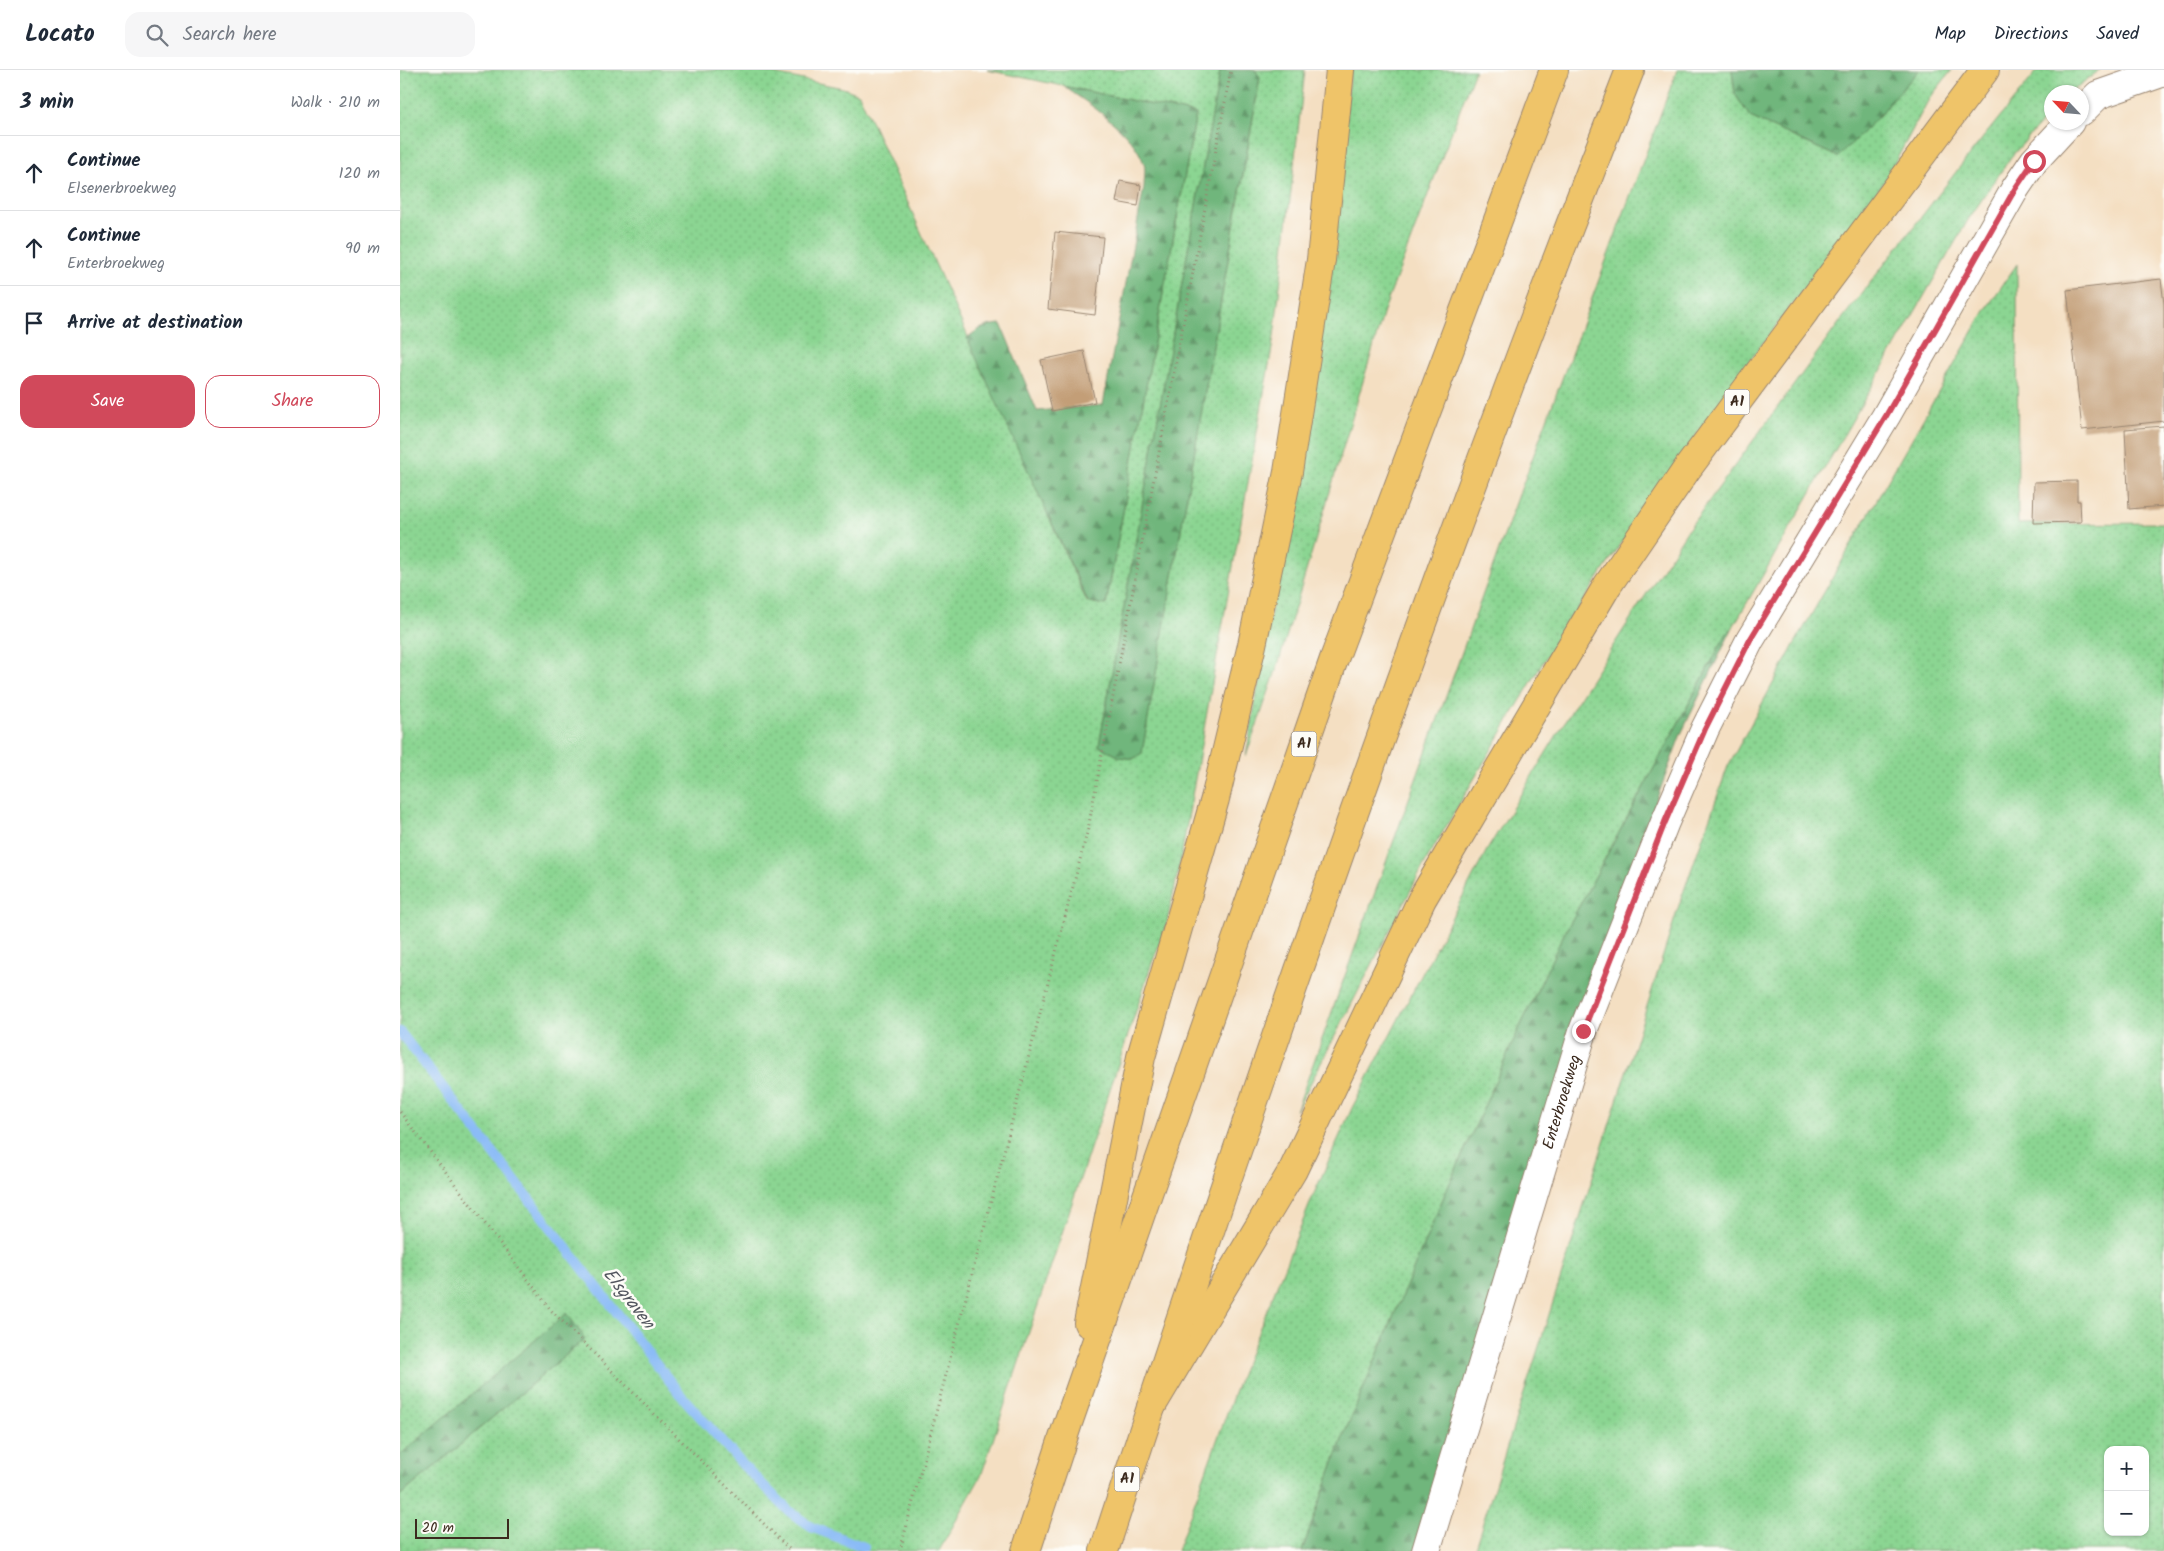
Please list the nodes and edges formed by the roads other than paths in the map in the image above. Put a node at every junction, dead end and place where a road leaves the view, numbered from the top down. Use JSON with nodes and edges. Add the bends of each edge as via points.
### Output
{"nodes":[{"id":1,"x":1340,"y":70,"type":"edge"},
{"id":2,"x":1554,"y":70,"type":"edge"},
{"id":3,"x":1630,"y":70,"type":"edge"},
{"id":4,"x":1985,"y":70,"type":"edge"},
{"id":5,"x":2164,"y":72,"type":"edge"},
{"id":6,"x":2089,"y":104,"type":"edge"},
{"id":7,"x":2063,"y":130,"type":"edge"},
{"id":8,"x":1151,"y":1407,"type":"junction"},
{"id":9,"x":1068,"y":1423,"type":"junction"},
{"id":10,"x":1026,"y":1551,"type":"edge"},
{"id":11,"x":1104,"y":1551,"type":"edge"},
{"id":12,"x":1426,"y":1551,"type":"edge"}],
"edges":[{"from":1,"to":9,"type":"highway","number":"A1","via":[[1321,260],[1288,472],[1252,645],[1215,799],[1141,1057]]},
{"from":2,"to":9,"type":"highway","number":"A1","via":[[1334,659]]},
{"from":3,"to":8,"type":"highway","number":"A1","via":[[1402,678],[1279,1027]]},
{"from":4,"to":8,"type":"highway","number":"A1","via":[[1688,468],[1607,586],[1422,898],[1293,1170]]},
{"from":5,"to":6,"type":"street","via":[[2098,95]]},
{"from":7,"to":12,"type":"street","name":"Enterbroekweg","via":[[2034,161],[2015,189],[1886,416],[1750,640],[1705,729],[1583,1031]]},
{"from":8,"to":11,"type":"highway","number":"A1"},
{"from":9,"to":10,"type":"highway","number":"A1"}]}
